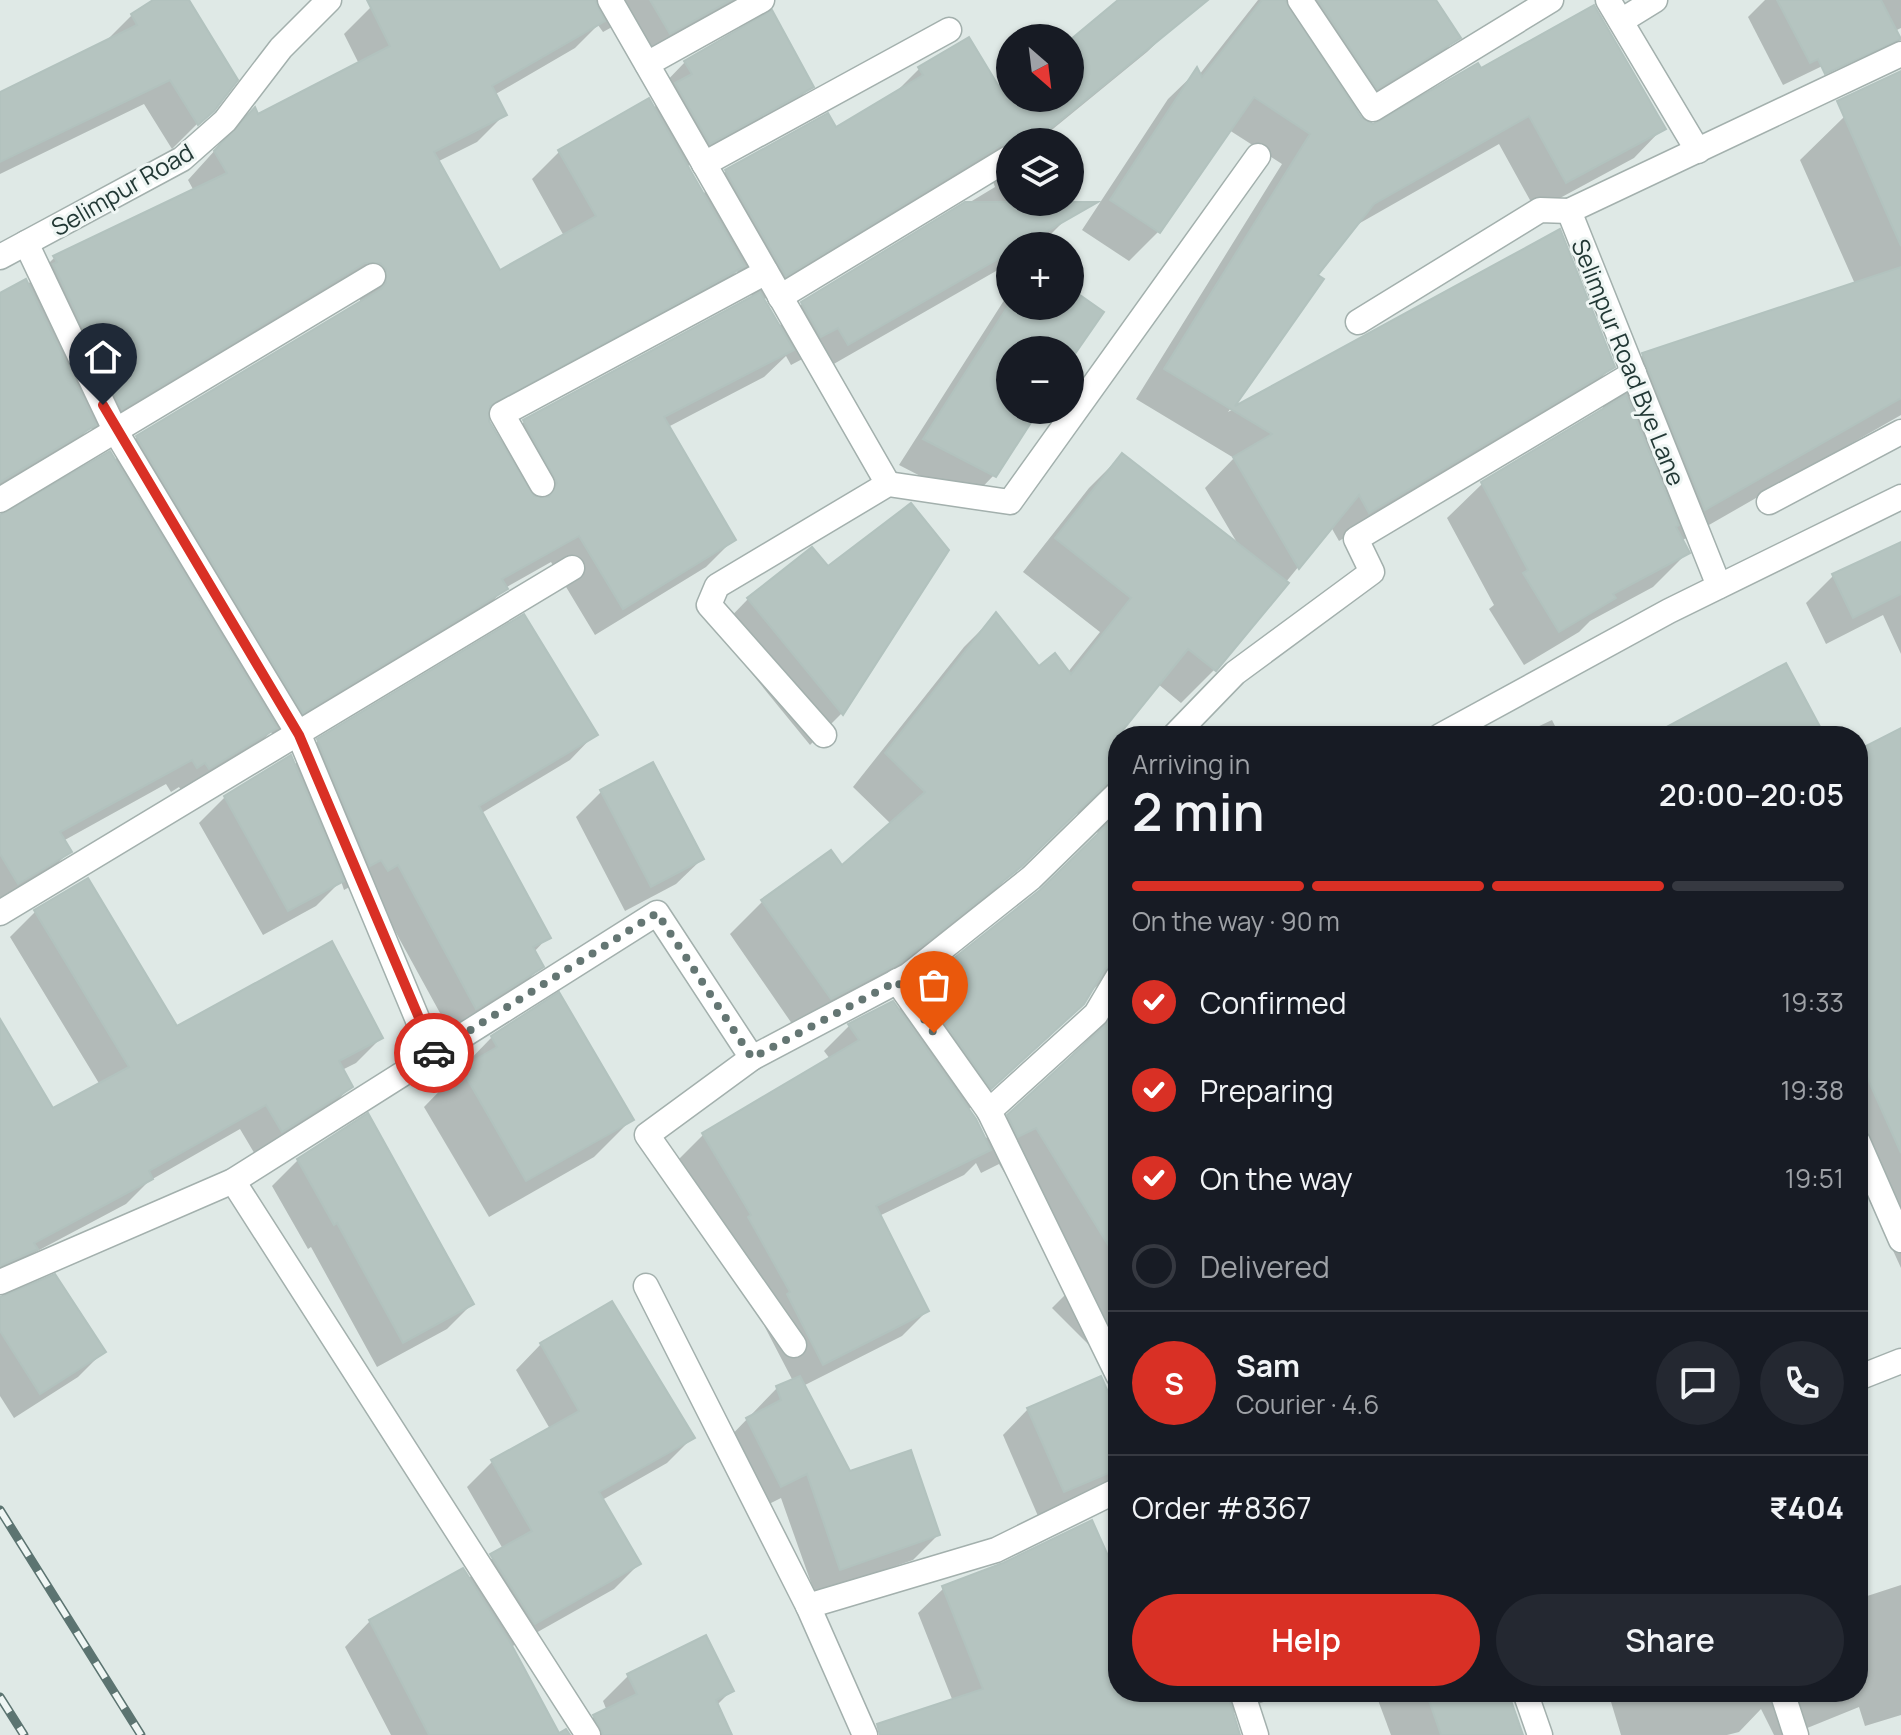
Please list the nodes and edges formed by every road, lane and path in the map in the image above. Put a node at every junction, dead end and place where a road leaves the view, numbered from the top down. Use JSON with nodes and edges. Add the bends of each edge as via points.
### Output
{"nodes":[{"id":1,"x":329,"y":0,"type":"edge"},
{"id":2,"x":610,"y":0,"type":"edge"},
{"id":3,"x":762,"y":0,"type":"edge"},
{"id":4,"x":1300,"y":0,"type":"edge"},
{"id":5,"x":1551,"y":0,"type":"edge"},
{"id":6,"x":1608,"y":0,"type":"edge"},
{"id":7,"x":1655,"y":0,"type":"edge"},
{"id":8,"x":1621,"y":21,"type":"junction"},
{"id":9,"x":949,"y":30,"type":"dead end"},
{"id":10,"x":1901,"y":54,"type":"edge"},
{"id":11,"x":647,"y":64,"type":"junction"},
{"id":12,"x":1698,"y":151,"type":"junction"},
{"id":13,"x":1258,"y":156,"type":"dead end"},
{"id":14,"x":704,"y":164,"type":"junction"},
{"id":15,"x":996,"y":166,"type":"edge"},
{"id":16,"x":1569,"y":211,"type":"junction"},
{"id":17,"x":26,"y":243,"type":"junction"},
{"id":18,"x":0,"y":257,"type":"edge"},
{"id":19,"x":766,"y":272,"type":"junction"},
{"id":20,"x":373,"y":276,"type":"dead end"},
{"id":21,"x":780,"y":297,"type":"junction"},
{"id":22,"x":1358,"y":322,"type":"dead end"},
{"id":23,"x":1634,"y":373,"type":"junction"},
{"id":24,"x":116,"y":432,"type":"junction"},
{"id":25,"x":1901,"y":432,"type":"edge"},
{"id":26,"x":542,"y":484,"type":"dead end"},
{"id":27,"x":888,"y":484,"type":"junction"},
{"id":28,"x":1901,"y":497,"type":"edge"},
{"id":29,"x":0,"y":500,"type":"edge"},
{"id":30,"x":1769,"y":502,"type":"dead end"},
{"id":31,"x":572,"y":568,"type":"dead end"},
{"id":32,"x":1719,"y":586,"type":"junction"},
{"id":33,"x":1184,"y":726,"type":"edge"},
{"id":34,"x":1459,"y":726,"type":"edge"},
{"id":35,"x":299,"y":735,"type":"junction"},
{"id":36,"x":824,"y":735,"type":"dead end"},
{"id":37,"x":1108,"y":803,"type":"edge"},
{"id":38,"x":0,"y":913,"type":"edge"},
{"id":39,"x":897,"y":981,"type":"junction"},
{"id":40,"x":1108,"y":994,"type":"edge"},
{"id":41,"x":432,"y":1054,"type":"junction"},
{"id":42,"x":752,"y":1058,"type":"junction"},
{"id":43,"x":989,"y":1111,"type":"junction"},
{"id":44,"x":1868,"y":1168,"type":"edge"},
{"id":45,"x":233,"y":1181,"type":"junction"},
{"id":46,"x":1901,"y":1240,"type":"edge"},
{"id":47,"x":0,"y":1282,"type":"edge"},
{"id":48,"x":646,"y":1286,"type":"dead end"},
{"id":49,"x":794,"y":1345,"type":"dead end"},
{"id":50,"x":1108,"y":1355,"type":"edge"},
{"id":51,"x":1901,"y":1361,"type":"edge"},
{"id":52,"x":1868,"y":1374,"type":"edge"},
{"id":53,"x":1108,"y":1495,"type":"edge"},
{"id":54,"x":808,"y":1606,"type":"junction"},
{"id":55,"x":1245,"y":1702,"type":"edge"},
{"id":56,"x":1528,"y":1702,"type":"edge"},
{"id":57,"x":1785,"y":1702,"type":"edge"},
{"id":58,"x":588,"y":1735,"type":"edge"},
{"id":59,"x":865,"y":1735,"type":"edge"},
{"id":60,"x":1256,"y":1735,"type":"edge"},
{"id":61,"x":1540,"y":1735,"type":"edge"},
{"id":62,"x":1796,"y":1735,"type":"edge"}],
"edges":[{"from":1,"to":17,"type":"street","name":"Selimpur Road","via":[[281,48],[225,121],[182,159]]},
{"from":2,"to":11,"type":"street"},
{"from":3,"to":11,"type":"street"},
{"from":4,"to":5,"type":"street","via":[[1373,109]]},
{"from":6,"to":8,"type":"street"},
{"from":7,"to":8,"type":"street"},
{"from":8,"to":12,"type":"street"},
{"from":9,"to":14,"type":"street"},
{"from":10,"to":12,"type":"street","name":"Selimpur Road Bye Lane"},
{"from":11,"to":14,"type":"street"},
{"from":12,"to":16,"type":"street","name":"Selimpur Road Bye Lane"},
{"from":13,"to":27,"type":"street","via":[[1010,502]]},
{"from":14,"to":19,"type":"street"},
{"from":15,"to":21,"type":"street"},
{"from":16,"to":22,"type":"street","via":[[1540,210]]},
{"from":16,"to":23,"type":"street","name":"Selimpur Road Bye Lane"},
{"from":17,"to":18,"type":"street","name":"Selimpur Road"},
{"from":17,"to":24,"type":"street"},
{"from":19,"to":21,"type":"street"},
{"from":19,"to":26,"type":"street","via":[[502,414]]},
{"from":20,"to":24,"type":"street"},
{"from":21,"to":27,"type":"street"},
{"from":23,"to":32,"type":"street","name":"Selimpur Road Bye Lane"},
{"from":23,"to":33,"type":"street","via":[[1356,539],[1372,572],[1235,673]]},
{"from":24,"to":29,"type":"street"},
{"from":24,"to":35,"type":"street"},
{"from":25,"to":30,"type":"street"},
{"from":27,"to":36,"type":"street","via":[[717,586],[709,605]]},
{"from":28,"to":32,"type":"street"},
{"from":31,"to":35,"type":"street"},
{"from":32,"to":34,"type":"street"},
{"from":35,"to":38,"type":"street"},
{"from":35,"to":41,"type":"street"},
{"from":37,"to":39,"type":"street","via":[[1031,878]]},
{"from":39,"to":42,"type":"street"},
{"from":39,"to":43,"type":"street"},
{"from":40,"to":43,"type":"street","via":[[1096,1014]]},
{"from":41,"to":42,"type":"street","via":[[657,913]]},
{"from":41,"to":45,"type":"street"},
{"from":42,"to":49,"type":"street","via":[[647,1135]]},
{"from":43,"to":50,"type":"street"},
{"from":44,"to":46,"type":"street"},
{"from":45,"to":47,"type":"street"},
{"from":45,"to":58,"type":"street"},
{"from":48,"to":54,"type":"street"},
{"from":51,"to":52,"type":"street"},
{"from":53,"to":54,"type":"street","via":[[996,1550]]},
{"from":54,"to":59,"type":"street"},
{"from":55,"to":60,"type":"street"},
{"from":56,"to":61,"type":"street"},
{"from":57,"to":62,"type":"street"}]}
